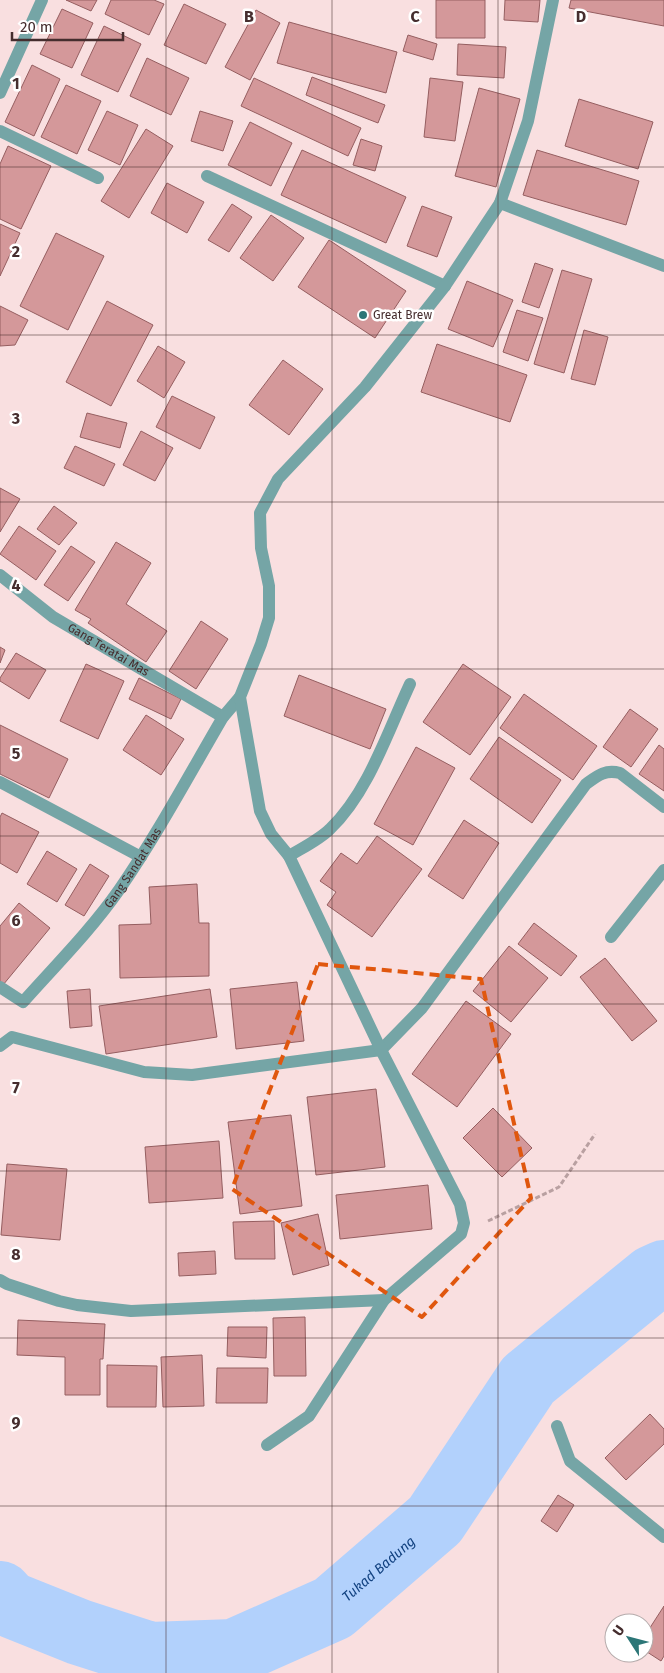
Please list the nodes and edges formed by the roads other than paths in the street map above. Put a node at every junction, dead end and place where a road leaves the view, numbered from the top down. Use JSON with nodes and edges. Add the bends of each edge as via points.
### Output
{"nodes":[{"id":1,"x":42,"y":0,"type":"edge"},
{"id":2,"x":553,"y":0,"type":"edge"},
{"id":3,"x":0,"y":93,"type":"edge"},
{"id":4,"x":0,"y":131,"type":"edge"},
{"id":5,"x":207,"y":176,"type":"dead end"},
{"id":6,"x":98,"y":178,"type":"dead end"},
{"id":7,"x":500,"y":203,"type":"junction"},
{"id":8,"x":664,"y":266,"type":"edge"},
{"id":9,"x":445,"y":286,"type":"junction"},
{"id":10,"x":0,"y":576,"type":"edge"},
{"id":11,"x":410,"y":684,"type":"dead end"},
{"id":12,"x":240,"y":697,"type":"junction"},
{"id":13,"x":222,"y":717,"type":"junction"},
{"id":14,"x":0,"y":782,"type":"edge"},
{"id":15,"x":664,"y":807,"type":"edge"},
{"id":16,"x":288,"y":856,"type":"junction"},
{"id":17,"x":141,"y":857,"type":"junction"},
{"id":18,"x":664,"y":870,"type":"edge"},
{"id":19,"x":611,"y":937,"type":"dead end"},
{"id":20,"x":0,"y":987,"type":"edge"},
{"id":21,"x":0,"y":1046,"type":"edge"},
{"id":22,"x":381,"y":1050,"type":"junction"},
{"id":23,"x":0,"y":1280,"type":"edge"},
{"id":24,"x":384,"y":1300,"type":"junction"},
{"id":25,"x":557,"y":1426,"type":"dead end"},
{"id":26,"x":268,"y":1445,"type":"dead end"},
{"id":27,"x":664,"y":1537,"type":"edge"}],
"edges":[{"from":1,"to":3,"type":"street"},
{"from":2,"to":7,"type":"street","via":[[528,121]]},
{"from":4,"to":6,"type":"street"},
{"from":5,"to":9,"type":"street"},
{"from":7,"to":8,"type":"street"},
{"from":7,"to":9,"type":"street"},
{"from":9,"to":12,"type":"street","via":[[365,387],[278,479],[268,496],[260,513],[261,548],[269,586],[269,618]]},
{"from":10,"to":13,"type":"street","name":"Gang Teratai Mas","via":[[61,622]]},
{"from":11,"to":16,"type":"street","via":[[366,782],[348,810],[329,830]]},
{"from":12,"to":13,"type":"street","name":"Gang Sandat Mas"},
{"from":12,"to":16,"type":"street","via":[[260,811],[271,834]]},
{"from":13,"to":17,"type":"street","name":"Gang Sandat Mas"},
{"from":14,"to":17,"type":"street"},
{"from":15,"to":22,"type":"street","via":[[612,771],[602,773],[586,784],[422,1008]]},
{"from":16,"to":22,"type":"street"},
{"from":17,"to":20,"type":"street","name":"Gang Sandat Mas","via":[[91,926],[23,1002]]},
{"from":18,"to":19,"type":"street"},
{"from":21,"to":22,"type":"street","via":[[12,1036],[144,1072],[192,1075]]},
{"from":22,"to":24,"type":"street","via":[[460,1204],[464,1223],[461,1234]]},
{"from":23,"to":24,"type":"street","via":[[59,1301],[131,1311]]},
{"from":24,"to":26,"type":"street","via":[[309,1416]]},
{"from":25,"to":27,"type":"street","via":[[570,1461]]}]}
